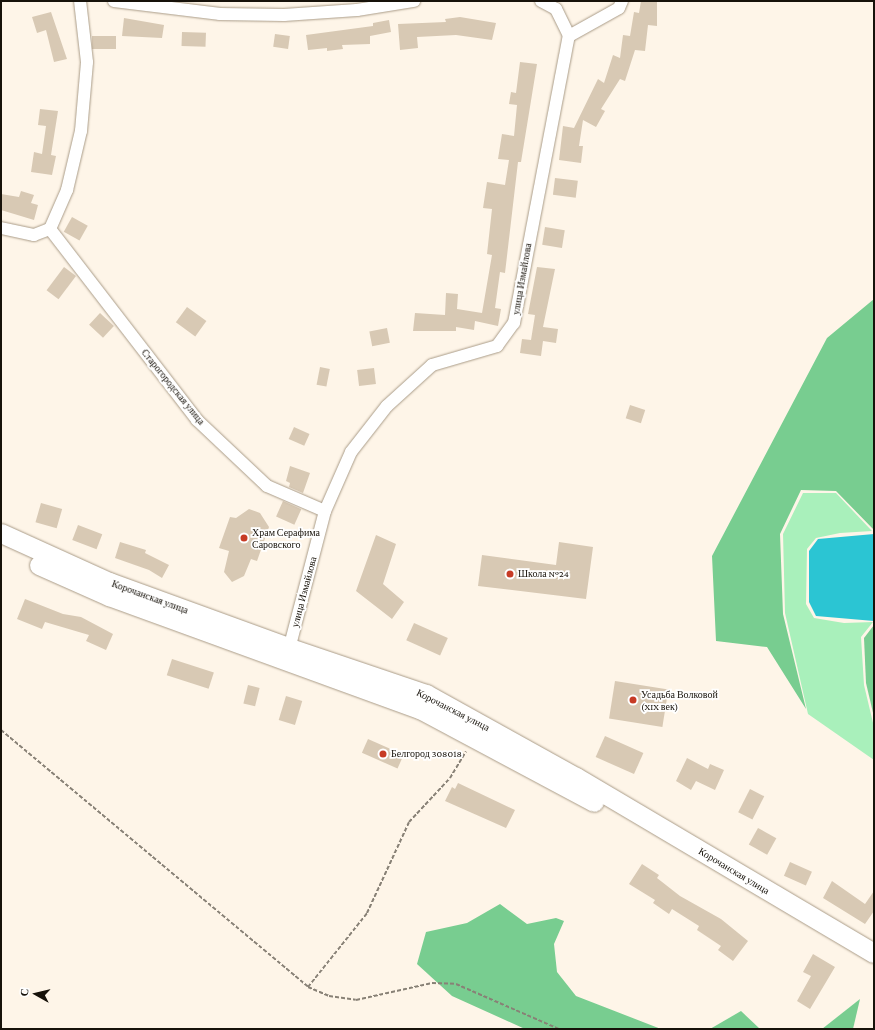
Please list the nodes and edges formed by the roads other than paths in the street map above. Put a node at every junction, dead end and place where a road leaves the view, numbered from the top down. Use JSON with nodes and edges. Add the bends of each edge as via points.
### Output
{"nodes":[{"id":1,"x":80,"y":1,"type":"edge"},
{"id":2,"x":114,"y":1,"type":"edge"},
{"id":3,"x":414,"y":1,"type":"edge"},
{"id":4,"x":541,"y":1,"type":"edge"},
{"id":5,"x":622,"y":1,"type":"edge"},
{"id":6,"x":569,"y":36,"type":"junction"},
{"id":7,"x":1,"y":228,"type":"edge"},
{"id":8,"x":50,"y":229,"type":"junction"},
{"id":9,"x":325,"y":511,"type":"junction"},
{"id":10,"x":1,"y":533,"type":"edge"},
{"id":11,"x":1,"y":548,"type":"edge"},
{"id":12,"x":288,"y":655,"type":"junction"},
{"id":13,"x":874,"y":953,"type":"edge"},
{"id":14,"x":874,"y":967,"type":"edge"}],
"edges":[{"from":1,"to":8,"type":"street","via":[[87,62],[81,131],[67,190]]},
{"from":2,"to":3,"type":"street","via":[[220,14],[284,15],[357,10]]},
{"from":4,"to":6,"type":"street","via":[[556,9]]},
{"from":5,"to":6,"type":"street","via":[[618,8]]},
{"from":6,"to":9,"type":"street","name":"улица Измайлова","via":[[514,323],[497,346],[432,365],[387,406],[351,452]]},
{"from":7,"to":8,"type":"street","via":[[34,235]]},
{"from":8,"to":9,"type":"street","name":"Старогородская улица","via":[[197,420],[267,486]]},
{"from":9,"to":12,"type":"street","name":"улица Измайлова"},
{"from":10,"to":12,"type":"main road","name":"Корочанская улица","via":[[109,582]]},
{"from":11,"to":12,"type":"main road","name":"Корочанская улица","via":[[109,596]]},
{"from":12,"to":13,"type":"main road","name":"Корочанская улица","via":[[440,702],[569,773]]},
{"from":12,"to":14,"type":"main road","name":"Корочанская улица","via":[[420,709],[475,736]]}]}
